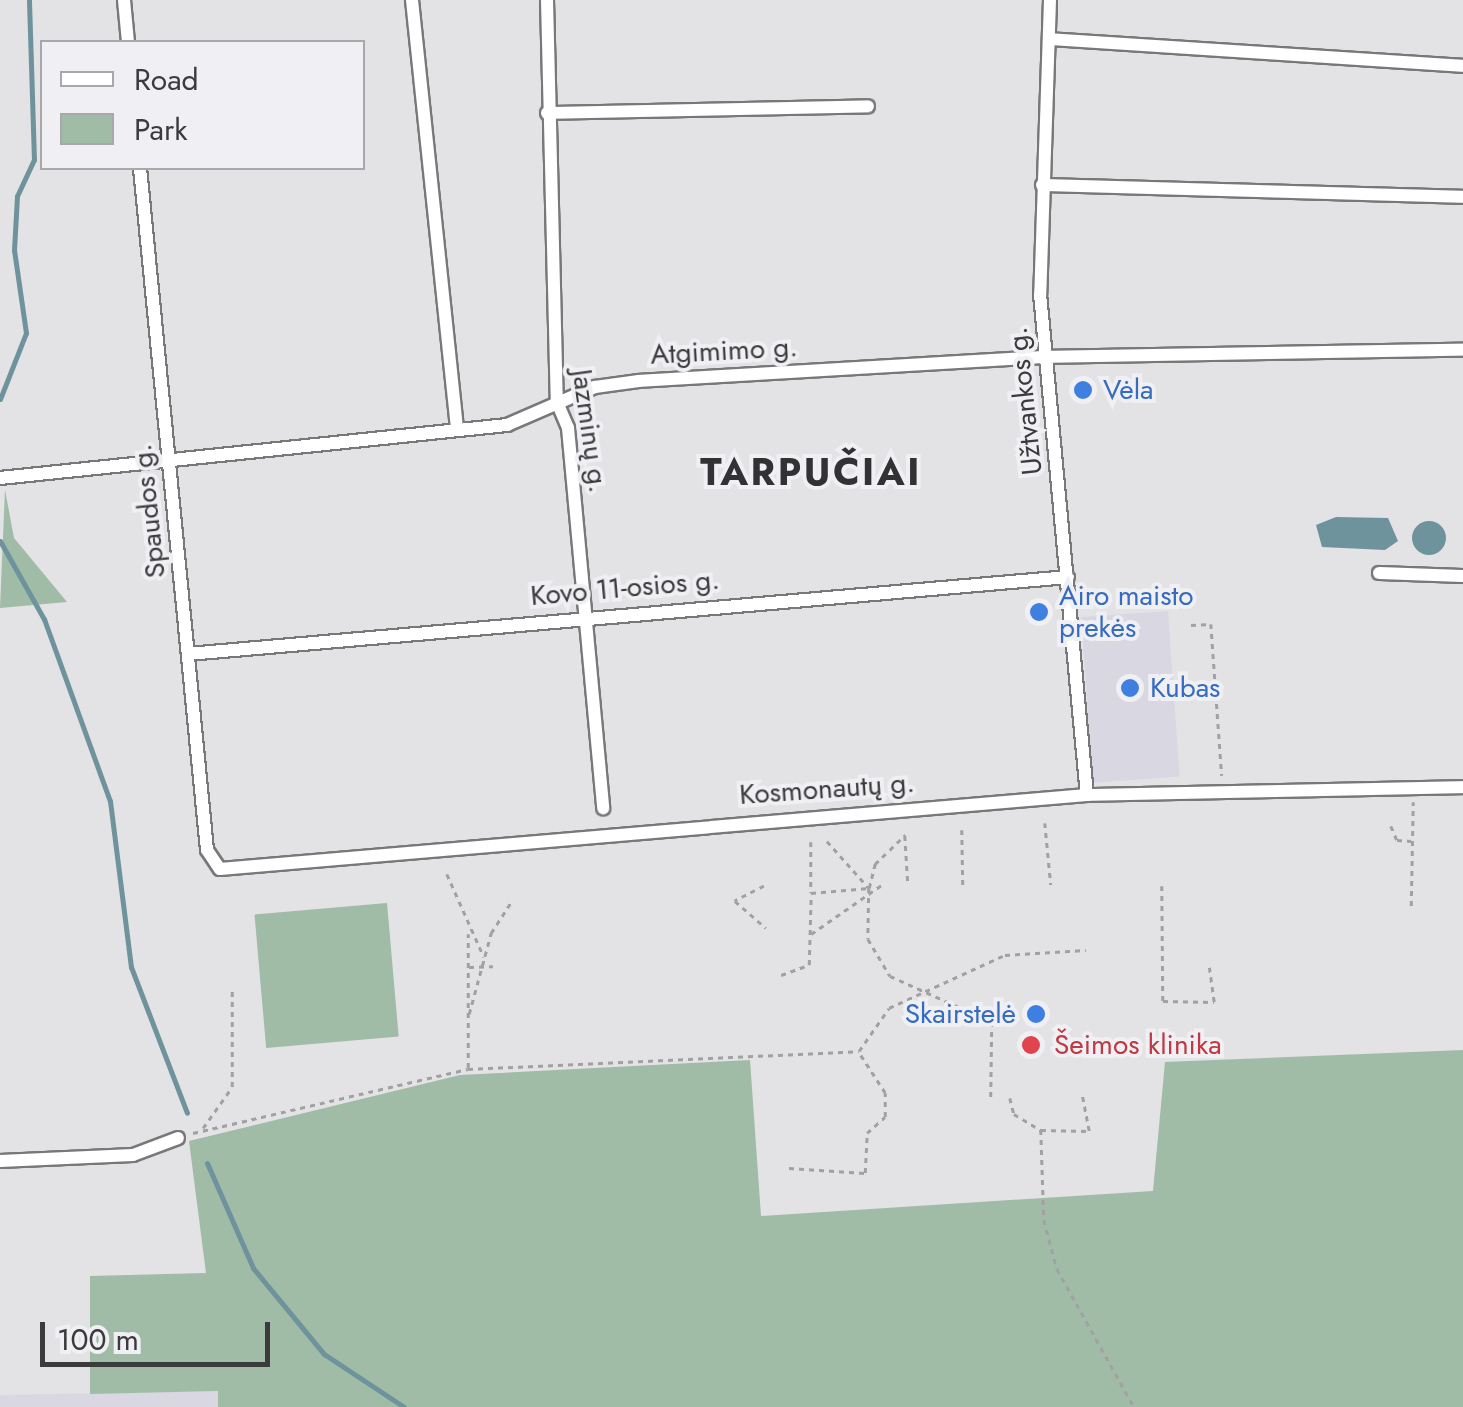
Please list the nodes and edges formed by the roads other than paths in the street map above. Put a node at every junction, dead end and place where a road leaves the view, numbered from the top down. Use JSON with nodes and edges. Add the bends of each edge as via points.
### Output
{"nodes":[{"id":1,"x":124,"y":0,"type":"edge"},
{"id":2,"x":412,"y":0,"type":"edge"},
{"id":3,"x":547,"y":0,"type":"edge"},
{"id":4,"x":1050,"y":0,"type":"edge"},
{"id":5,"x":1049,"y":39,"type":"junction"},
{"id":6,"x":128,"y":40,"type":"edge"},
{"id":7,"x":1463,"y":66,"type":"edge"},
{"id":8,"x":868,"y":106,"type":"dead end"},
{"id":9,"x":547,"y":113,"type":"junction"},
{"id":10,"x":140,"y":170,"type":"edge"},
{"id":11,"x":1042,"y":185,"type":"junction"},
{"id":12,"x":1463,"y":196,"type":"edge"},
{"id":13,"x":1463,"y":350,"type":"edge"},
{"id":14,"x":1045,"y":357,"type":"junction"},
{"id":15,"x":556,"y":402,"type":"junction"},
{"id":16,"x":456,"y":430,"type":"junction"},
{"id":17,"x":169,"y":461,"type":"junction"},
{"id":18,"x":0,"y":478,"type":"edge"},
{"id":19,"x":1379,"y":574,"type":"dead end"},
{"id":20,"x":1463,"y":576,"type":"edge"},
{"id":21,"x":1068,"y":577,"type":"junction"},
{"id":22,"x":586,"y":616,"type":"junction"},
{"id":23,"x":188,"y":654,"type":"junction"},
{"id":24,"x":1463,"y":787,"type":"edge"},
{"id":25,"x":1087,"y":795,"type":"junction"},
{"id":26,"x":603,"y":808,"type":"dead end"},
{"id":27,"x":207,"y":850,"type":"joint"},
{"id":28,"x":178,"y":1138,"type":"road end"},
{"id":29,"x":0,"y":1161,"type":"edge"}],
"edges":[{"from":1,"to":6,"type":"street"},
{"from":2,"to":16,"type":"street"},
{"from":3,"to":9,"type":"street","name":"Jazminų g."},
{"from":4,"to":5,"type":"street","name":"Užtvankos g."},
{"from":5,"to":7,"type":"street"},
{"from":5,"to":11,"type":"street","name":"Užtvankos g."},
{"from":8,"to":9,"type":"street"},
{"from":9,"to":15,"type":"street","name":"Jazminų g."},
{"from":10,"to":17,"type":"street","name":"Spaudos g."},
{"from":11,"to":12,"type":"street"},
{"from":11,"to":14,"type":"street","name":"Užtvankos g."},
{"from":13,"to":14,"type":"street","name":"Atgimimo g."},
{"from":14,"to":15,"type":"street","name":"Atgimimo g.","via":[[639,381]]},
{"from":14,"to":21,"type":"street","name":"Užtvankos g."},
{"from":15,"to":16,"type":"street","name":"Atgimimo g.","via":[[507,425]]},
{"from":15,"to":22,"type":"street","name":"Jazminų g.","via":[[568,428]]},
{"from":16,"to":17,"type":"street","name":"Atgimimo g."},
{"from":17,"to":18,"type":"street","name":"Atgimimo g."},
{"from":17,"to":23,"type":"street","name":"Spaudos g."},
{"from":19,"to":20,"type":"street"},
{"from":21,"to":22,"type":"street","name":"Kovo 11-osios g."},
{"from":21,"to":25,"type":"street","name":"Užtvankos g."},
{"from":22,"to":23,"type":"street","name":"Kovo 11-osios g."},
{"from":22,"to":26,"type":"street","name":"Jazminų g."},
{"from":23,"to":27,"type":"street","name":"Spaudos g."},
{"from":24,"to":25,"type":"street","name":"Kosmonautų g."},
{"from":25,"to":27,"type":"street","name":"Kosmonautų g.","via":[[220,869]]},
{"from":28,"to":29,"type":"street","via":[[134,1155]]}]}
